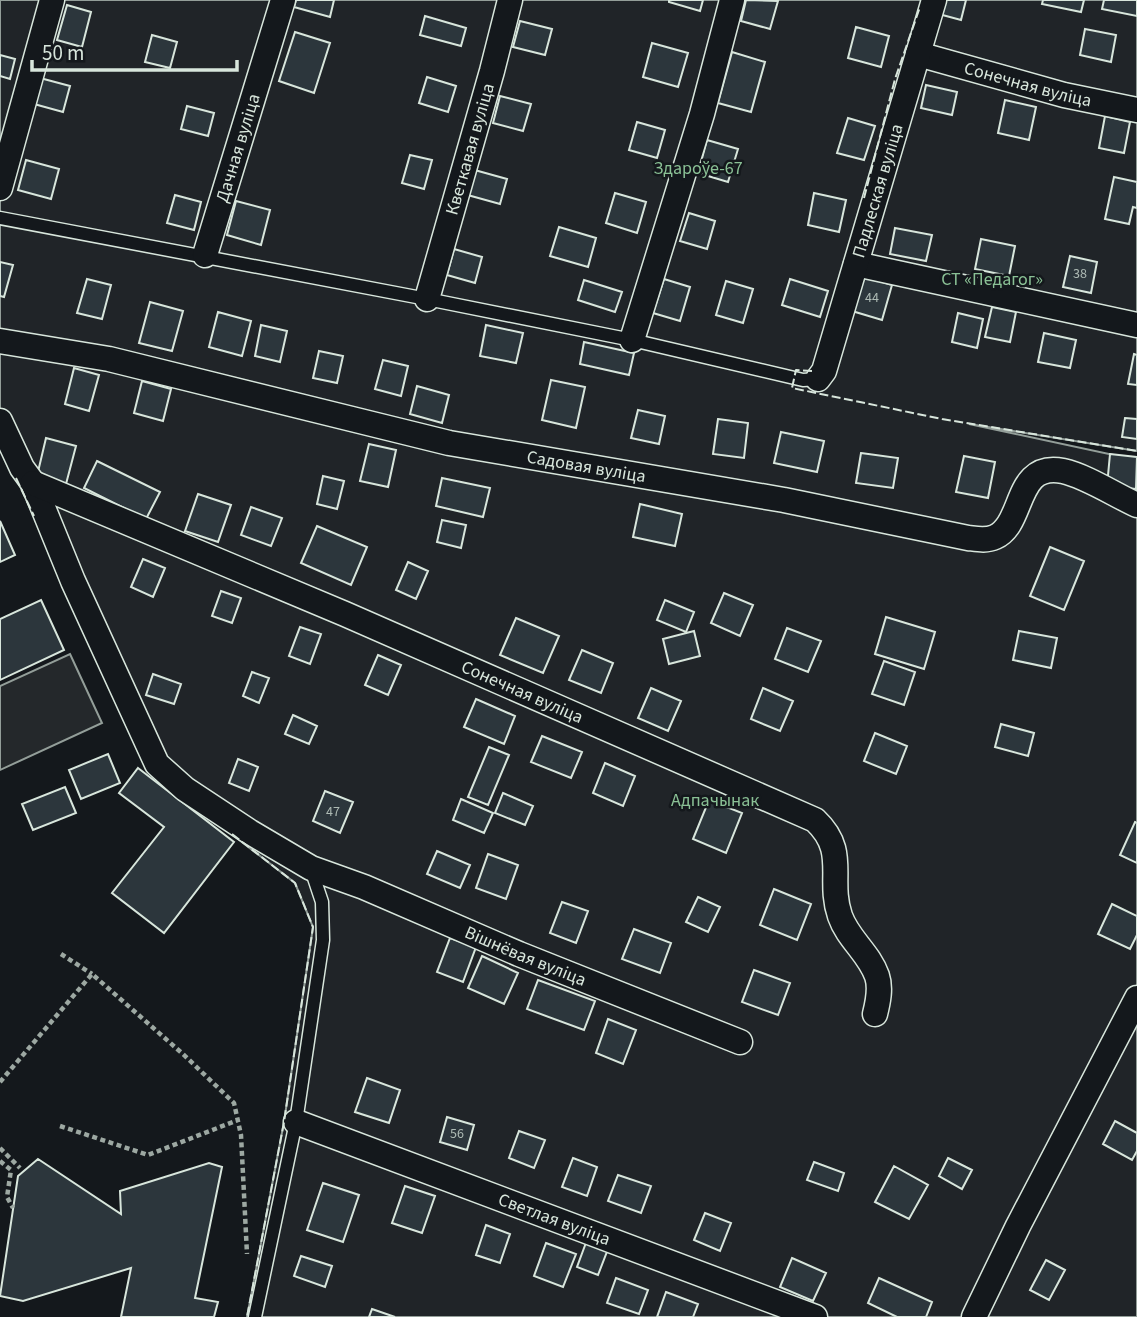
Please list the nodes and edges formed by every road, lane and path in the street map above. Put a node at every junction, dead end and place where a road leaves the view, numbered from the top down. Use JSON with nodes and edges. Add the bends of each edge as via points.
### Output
{"nodes":[{"id":1,"x":52,"y":0,"type":"edge"},
{"id":2,"x":283,"y":0,"type":"edge"},
{"id":3,"x":510,"y":0,"type":"edge"},
{"id":4,"x":732,"y":0,"type":"edge"},
{"id":5,"x":934,"y":0,"type":"edge"},
{"id":6,"x":918,"y":54,"type":"junction"},
{"id":7,"x":1137,"y":110,"type":"edge"},
{"id":8,"x":0,"y":188,"type":"edge"},
{"id":9,"x":0,"y":218,"type":"edge"},
{"id":10,"x":205,"y":255,"type":"junction"},
{"id":11,"x":856,"y":264,"type":"junction"},
{"id":12,"x":427,"y":299,"type":"junction"},
{"id":13,"x":1137,"y":325,"type":"edge"},
{"id":14,"x":632,"y":340,"type":"junction"},
{"id":15,"x":0,"y":341,"type":"edge"},
{"id":16,"x":818,"y":379,"type":"joint"},
{"id":17,"x":0,"y":421,"type":"edge"},
{"id":18,"x":33,"y":483,"type":"junction"},
{"id":19,"x":1137,"y":505,"type":"edge"},
{"id":20,"x":311,"y":868,"type":"junction"},
{"id":21,"x":61,"y":954,"type":"dead end"},
{"id":22,"x":92,"y":974,"type":"junction"},
{"id":23,"x":1137,"y":998,"type":"edge"},
{"id":24,"x":875,"y":1014,"type":"dead end"},
{"id":25,"x":740,"y":1042,"type":"dead end"},
{"id":26,"x":0,"y":1082,"type":"edge"},
{"id":27,"x":238,"y":1120,"type":"junction"},
{"id":28,"x":296,"y":1122,"type":"junction"},
{"id":29,"x":60,"y":1126,"type":"dead end"},
{"id":30,"x":0,"y":1148,"type":"edge"},
{"id":31,"x":1,"y":1162,"type":"edge"},
{"id":32,"x":20,"y":1168,"type":"dead end"},
{"id":33,"x":0,"y":1169,"type":"edge"},
{"id":34,"x":13,"y":1208,"type":"dead end"},
{"id":35,"x":247,"y":1267,"type":"dead end"},
{"id":36,"x":255,"y":1317,"type":"edge"},
{"id":37,"x":815,"y":1317,"type":"edge"},
{"id":38,"x":974,"y":1317,"type":"edge"}],
"edges":[{"from":1,"to":8,"type":"street"},
{"from":2,"to":10,"type":"street","name":"Дачная вуліца"},
{"from":3,"to":12,"type":"street","name":"Кветкавая вуліца"},
{"from":4,"to":14,"type":"street"},
{"from":5,"to":6,"type":"street","name":"Падлеская вуліца"},
{"from":6,"to":7,"type":"street","name":"Сонечная вуліца","via":[[1064,95]]},
{"from":6,"to":11,"type":"street","name":"Падлеская вуліца"},
{"from":9,"to":10,"type":"lane"},
{"from":10,"to":12,"type":"lane"},
{"from":11,"to":13,"type":"street"},
{"from":11,"to":16,"type":"street","name":"Падлеская вуліца"},
{"from":12,"to":14,"type":"lane"},
{"from":14,"to":16,"type":"lane","via":[[803,380]]},
{"from":15,"to":19,"type":"street","name":"Садовая вуліца","via":[[109,359],[449,443],[784,500],[968,538],[996,537],[1026,487],[1048,470],[1064,471]]},
{"from":17,"to":18,"type":"street","name":"Вішнёвая вуліца"},
{"from":18,"to":20,"type":"street","name":"Вішнёвая вуліца","via":[[157,764],[185,789]]},
{"from":18,"to":24,"type":"street","name":"Сонечная вуліца","via":[[815,820],[829,833],[835,852],[839,914],[878,979]]},
{"from":20,"to":25,"type":"street","name":"Вішнёвая вуліца"},
{"from":20,"to":28,"type":"lane","via":[[323,902],[323,940]]},
{"from":21,"to":22,"type":"path"},
{"from":22,"to":26,"type":"path"},
{"from":22,"to":27,"type":"path","via":[[234,1103]]},
{"from":23,"to":38,"type":"street"},
{"from":27,"to":29,"type":"path","via":[[148,1155]]},
{"from":27,"to":35,"type":"path"},
{"from":28,"to":36,"type":"lane"},
{"from":28,"to":37,"type":"street","name":"Светлая вуліца"},
{"from":30,"to":32,"type":"path"},
{"from":31,"to":33,"type":"path"},
{"from":31,"to":34,"type":"path","via":[[12,1170],[7,1196]]}]}
